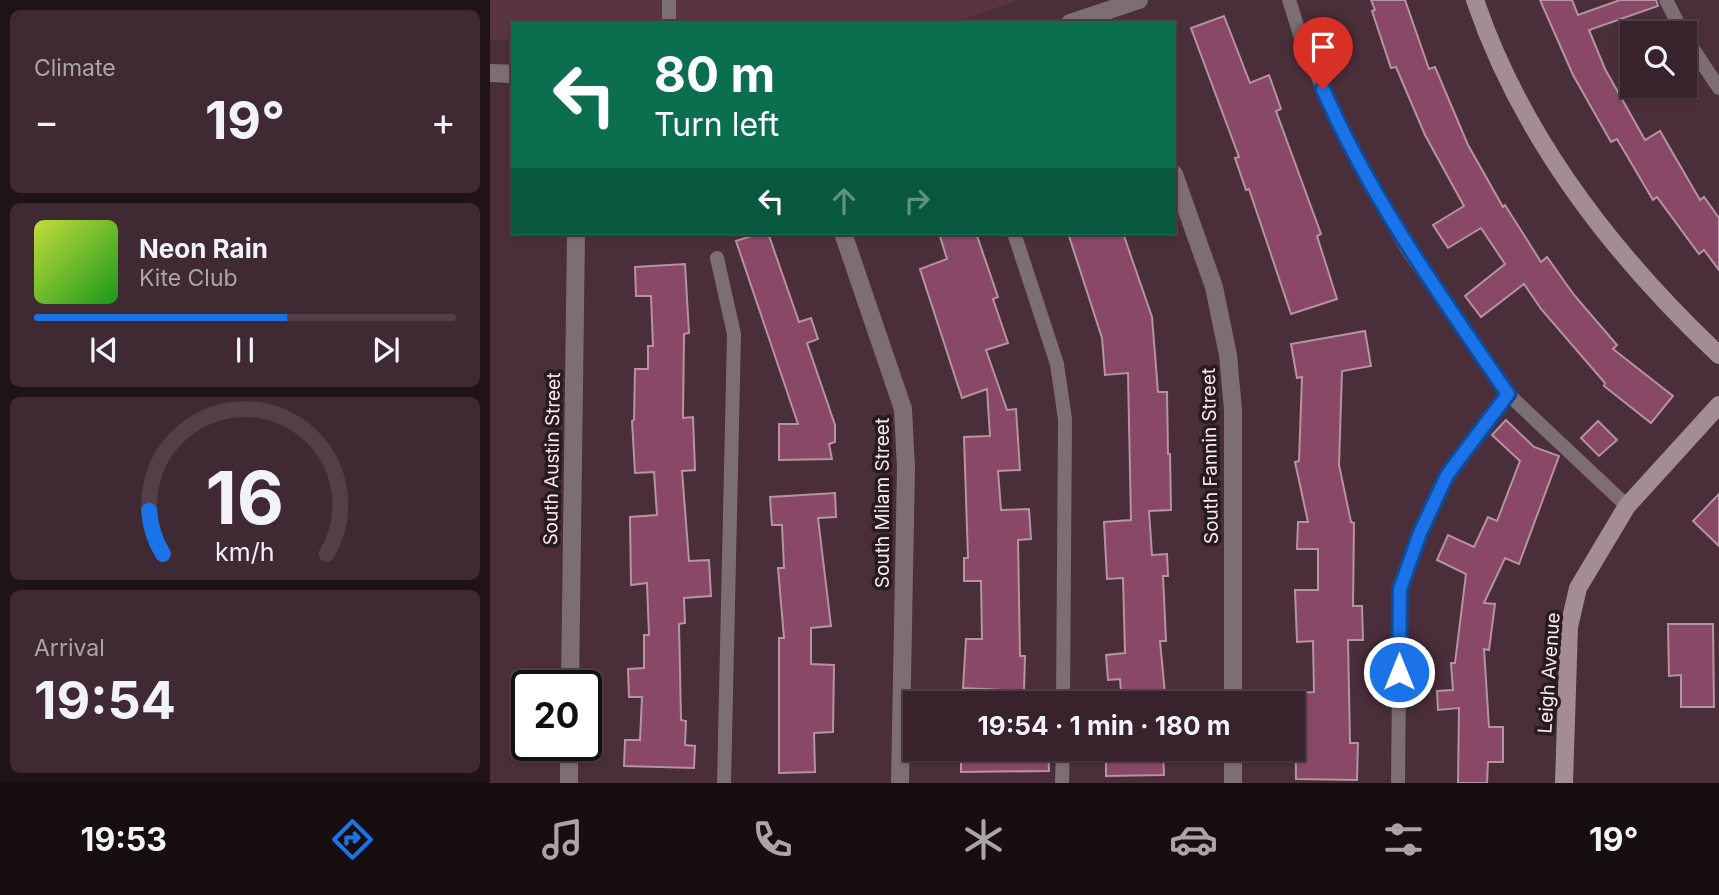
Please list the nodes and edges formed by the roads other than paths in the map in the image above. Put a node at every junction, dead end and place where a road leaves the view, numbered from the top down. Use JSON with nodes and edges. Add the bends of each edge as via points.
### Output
{"nodes":[{"id":1,"x":669,"y":0,"type":"edge"},
{"id":2,"x":1289,"y":0,"type":"edge"},
{"id":3,"x":1475,"y":0,"type":"edge"},
{"id":4,"x":1666,"y":0,"type":"edge"},
{"id":5,"x":1129,"y":7,"type":"edge"},
{"id":6,"x":669,"y":21,"type":"edge"},
{"id":7,"x":1077,"y":21,"type":"edge"},
{"id":8,"x":1677,"y":21,"type":"edge"},
{"id":9,"x":1697,"y":55,"type":"edge"},
{"id":10,"x":490,"y":73,"type":"edge"},
{"id":11,"x":511,"y":74,"type":"edge"},
{"id":12,"x":1719,"y":88,"type":"edge"},
{"id":13,"x":1176,"y":180,"type":"edge"},
{"id":14,"x":576,"y":235,"type":"edge"},
{"id":15,"x":844,"y":235,"type":"edge"},
{"id":16,"x":1015,"y":235,"type":"edge"},
{"id":17,"x":717,"y":258,"type":"dead end"},
{"id":18,"x":1719,"y":355,"type":"edge"},
{"id":19,"x":1508,"y":394,"type":"junction"},
{"id":20,"x":1719,"y":405,"type":"edge"},
{"id":21,"x":1627,"y":506,"type":"junction"},
{"id":22,"x":570,"y":670,"type":"edge"},
{"id":23,"x":1063,"y":691,"type":"edge"},
{"id":24,"x":1233,"y":691,"type":"edge"},
{"id":25,"x":569,"y":761,"type":"edge"},
{"id":26,"x":1063,"y":761,"type":"edge"},
{"id":27,"x":1233,"y":761,"type":"edge"},
{"id":28,"x":569,"y":783,"type":"edge"},
{"id":29,"x":724,"y":783,"type":"edge"},
{"id":30,"x":900,"y":783,"type":"edge"},
{"id":31,"x":1062,"y":783,"type":"edge"},
{"id":32,"x":1233,"y":783,"type":"edge"},
{"id":33,"x":1398,"y":783,"type":"edge"},
{"id":34,"x":1564,"y":783,"type":"edge"}],
"edges":[{"from":1,"to":6,"type":"lane"},
{"from":2,"to":19,"type":"lane","via":[[1345,139],[1407,249]]},
{"from":3,"to":18,"type":"street","via":[[1527,114],[1573,191],[1626,261]]},
{"from":4,"to":8,"type":"lane"},
{"from":5,"to":7,"type":"street"},
{"from":9,"to":12,"type":"lane"},
{"from":10,"to":11,"type":"street"},
{"from":13,"to":24,"type":"street","name":"South Fannin Street","via":[[1214,287],[1228,355],[1233,410]]},
{"from":14,"to":22,"type":"street","name":"South Austin Street"},
{"from":15,"to":30,"type":"street","name":"South Milam Street","via":[[903,409]]},
{"from":16,"to":23,"type":"lane","via":[[1057,364],[1065,419]]},
{"from":17,"to":29,"type":"lane","via":[[734,334]]},
{"from":19,"to":21,"type":"lane"},
{"from":19,"to":33,"type":"lane","via":[[1447,475],[1400,589]]},
{"from":20,"to":21,"type":"street","name":"Leigh Avenue"},
{"from":21,"to":34,"type":"street","name":"Leigh Avenue","via":[[1578,588],[1569,627]]},
{"from":25,"to":28,"type":"street"},
{"from":26,"to":31,"type":"lane"},
{"from":27,"to":32,"type":"street"}]}
